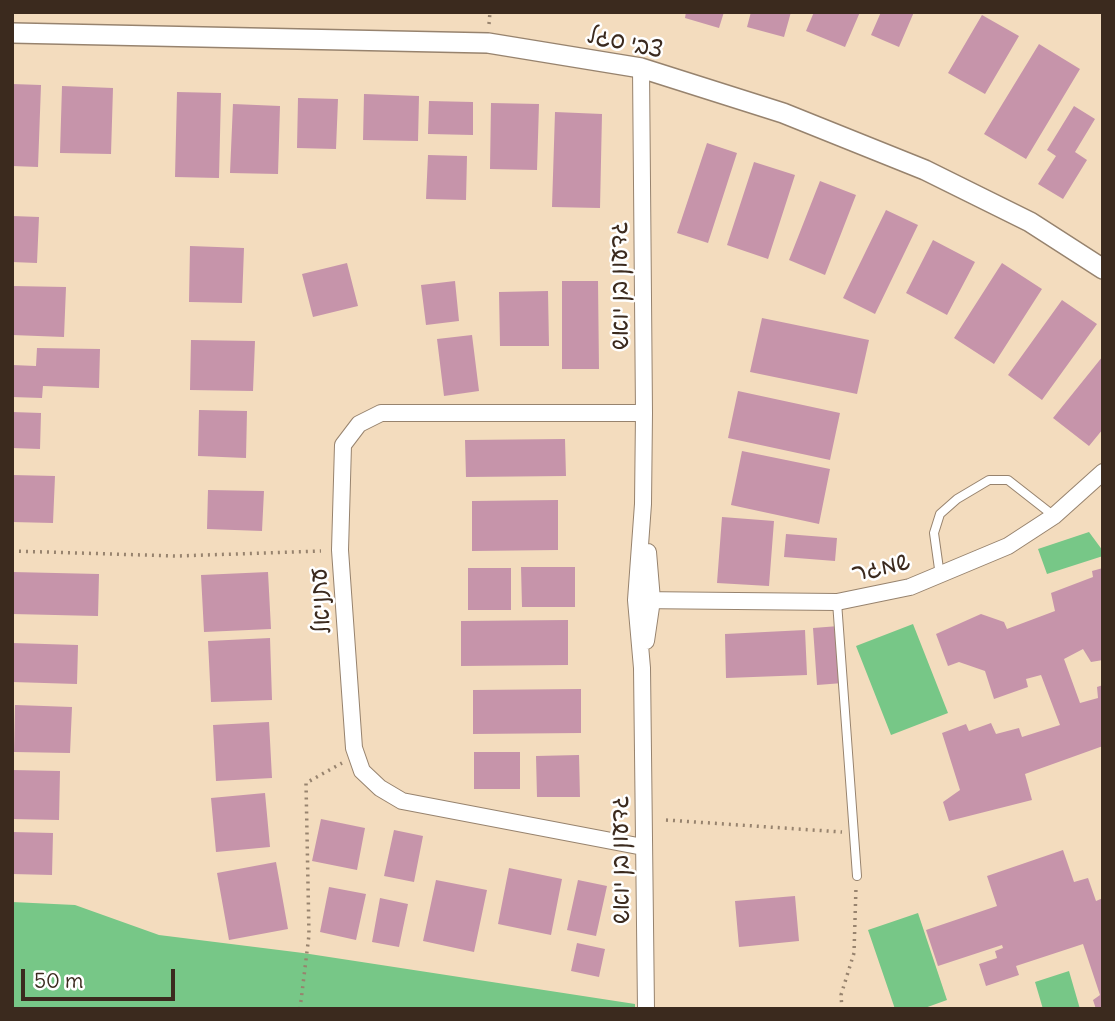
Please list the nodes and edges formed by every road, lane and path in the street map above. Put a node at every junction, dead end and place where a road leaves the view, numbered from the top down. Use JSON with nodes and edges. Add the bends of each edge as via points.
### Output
{"nodes":[{"id":1,"x":490,"y":12,"type":"edge"},
{"id":2,"x":488,"y":27,"type":"dead end"},
{"id":3,"x":12,"y":33,"type":"edge"},
{"id":4,"x":641,"y":68,"type":"junction"},
{"id":5,"x":1103,"y":269,"type":"edge"},
{"id":6,"x":644,"y":413,"type":"junction"},
{"id":7,"x":1103,"y":472,"type":"edge"},
{"id":8,"x":1054,"y":516,"type":"junction"},
{"id":9,"x":340,"y":550,"type":"junction"},
{"id":10,"x":12,"y":551,"type":"edge"},
{"id":11,"x":940,"y":576,"type":"junction"},
{"id":12,"x":644,"y":600,"type":"junction"},
{"id":13,"x":837,"y":601,"type":"junction"},
{"id":14,"x":356,"y":754,"type":"junction"},
{"id":15,"x":666,"y":820,"type":"dead end"},
{"id":16,"x":855,"y":833,"type":"junction"},
{"id":17,"x":643,"y":847,"type":"junction"},
{"id":18,"x":857,"y":876,"type":"joint"},
{"id":19,"x":300,"y":1009,"type":"edge"},
{"id":20,"x":646,"y":1009,"type":"edge"},
{"id":21,"x":842,"y":1009,"type":"edge"}],
"edges":[{"from":1,"to":2,"type":"path"},
{"from":3,"to":4,"type":"street","name":"צבי סגל","via":[[488,43]]},
{"from":4,"to":5,"type":"street","name":"צבי סגל","via":[[783,113],[925,170],[1030,222]]},
{"from":4,"to":6,"type":"street","name":"גדעון בן יואש"},
{"from":6,"to":9,"type":"street","name":"עתניאל","via":[[381,413],[359,424],[343,445]]},
{"from":6,"to":12,"type":"street","name":"גדעון בן יואש"},
{"from":7,"to":8,"type":"street","name":"שמגר"},
{"from":8,"to":11,"type":"street","name":"שמגר","via":[[1008,545]]},
{"from":8,"to":11,"type":"lane","via":[[1008,480],[989,480],[940,514],[934,533]]},
{"from":9,"to":10,"type":"path","via":[[177,556]]},
{"from":9,"to":14,"type":"street","name":"עתניאל"},
{"from":11,"to":13,"type":"street","name":"שמגר"},
{"from":12,"to":13,"type":"street","name":"שמגר"},
{"from":12,"to":17,"type":"street","name":"גדעון בן יואש"},
{"from":13,"to":16,"type":"lane"},
{"from":14,"to":17,"type":"street","name":"עתניאל","via":[[362,771],[402,801]]},
{"from":14,"to":19,"type":"path","via":[[306,783],[309,934]]},
{"from":15,"to":16,"type":"path"},
{"from":16,"to":18,"type":"lane"},
{"from":17,"to":20,"type":"street","name":"גדעון בן יואש"},
{"from":18,"to":21,"type":"path","via":[[854,953],[841,995]]}]}
